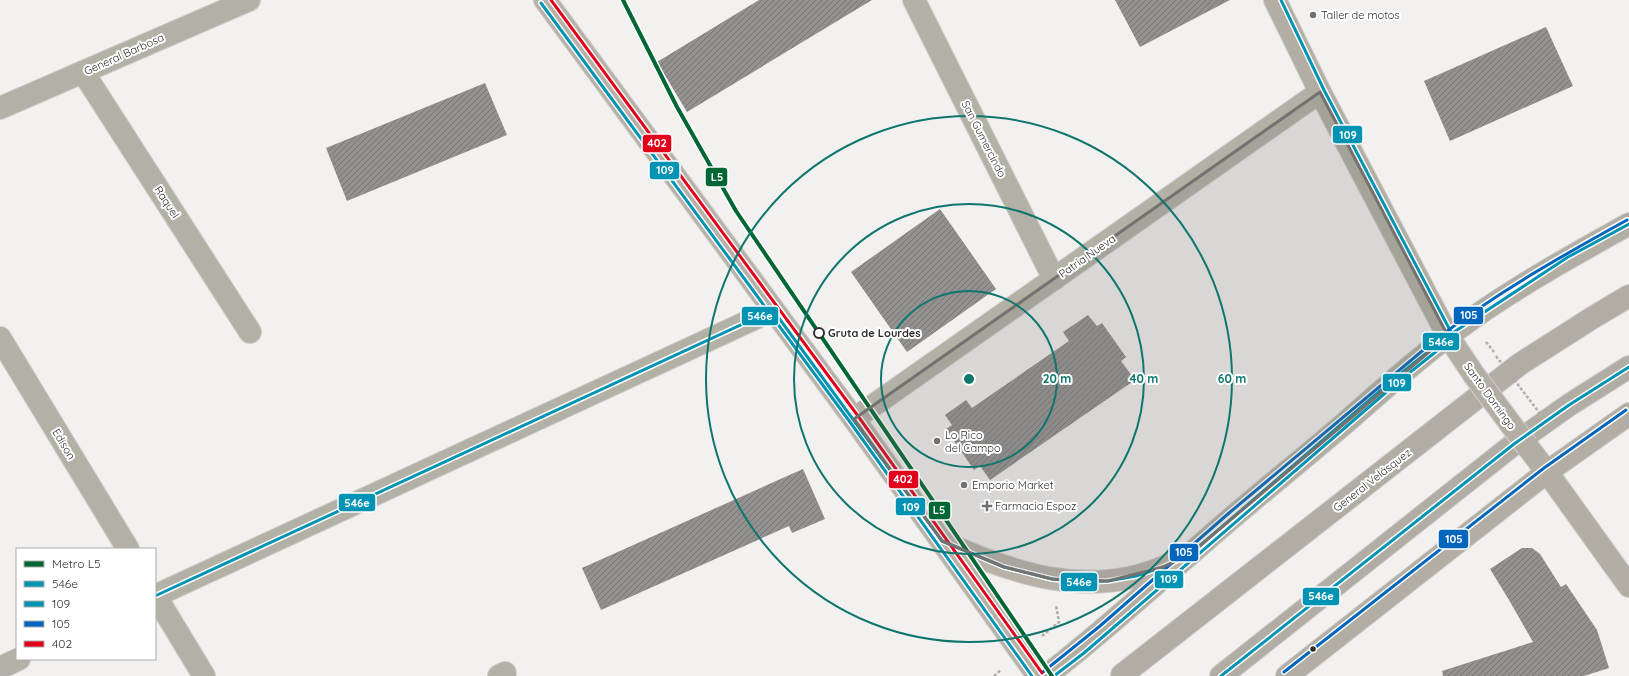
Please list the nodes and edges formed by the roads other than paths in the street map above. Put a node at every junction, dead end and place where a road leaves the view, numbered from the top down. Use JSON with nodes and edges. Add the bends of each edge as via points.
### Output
{"nodes":[{"id":1,"x":249,"y":0,"type":"edge"},
{"id":2,"x":545,"y":0,"type":"edge"},
{"id":3,"x":914,"y":0,"type":"edge"},
{"id":4,"x":1275,"y":0,"type":"edge"},
{"id":5,"x":83,"y":72,"type":"junction"},
{"id":6,"x":1320,"y":92,"type":"junction"},
{"id":7,"x":0,"y":108,"type":"edge"},
{"id":8,"x":1629,"y":224,"type":"edge"},
{"id":9,"x":1054,"y":279,"type":"junction"},
{"id":10,"x":1629,"y":296,"type":"edge"},
{"id":11,"x":773,"y":310,"type":"junction"},
{"id":12,"x":250,"y":332,"type":"dead end"},
{"id":13,"x":1448,"y":336,"type":"junction"},
{"id":14,"x":0,"y":338,"type":"edge"},
{"id":15,"x":1629,"y":367,"type":"edge"},
{"id":16,"x":1629,"y":414,"type":"edge"},
{"id":17,"x":854,"y":419,"type":"junction"},
{"id":18,"x":1548,"y":472,"type":"junction"},
{"id":19,"x":942,"y":541,"type":"junction"},
{"id":20,"x":127,"y":548,"type":"edge"},
{"id":21,"x":1188,"y":555,"type":"junction"},
{"id":22,"x":1629,"y":586,"type":"edge"},
{"id":23,"x":156,"y":595,"type":"edge"},
{"id":24,"x":156,"y":597,"type":"edge"},
{"id":25,"x":17,"y":660,"type":"edge"},
{"id":26,"x":0,"y":668,"type":"edge"},
{"id":27,"x":1122,"y":675,"type":"edge"},
{"id":28,"x":204,"y":676,"type":"edge"},
{"id":29,"x":1038,"y":676,"type":"edge"},
{"id":30,"x":1046,"y":676,"type":"edge"},
{"id":31,"x":1221,"y":676,"type":"edge"},
{"id":32,"x":1287,"y":676,"type":"edge"}],
"edges":[{"from":1,"to":5,"type":"street","name":"General Barbosa"},
{"from":2,"to":11,"type":"main road"},
{"from":3,"to":9,"type":"street","name":"San Gumercindo"},
{"from":4,"to":6,"type":"main road","name":"Santo Domingo"},
{"from":5,"to":7,"type":"street","name":"General Barbosa"},
{"from":5,"to":12,"type":"street","name":"Raquel"},
{"from":6,"to":9,"type":"street","name":"Patria Nueva"},
{"from":6,"to":13,"type":"main road","name":"Santo Domingo"},
{"from":8,"to":13,"type":"main road","via":[[1547,270]]},
{"from":9,"to":17,"type":"street","name":"Patria Nueva"},
{"from":10,"to":27,"type":"highway","name":"General Velásquez","via":[[1520,364]]},
{"from":11,"to":17,"type":"main road"},
{"from":11,"to":23,"type":"street"},
{"from":13,"to":18,"type":"main road","name":"Santo Domingo","bridge":true,"via":[[1474,375]]},
{"from":13,"to":21,"type":"main road","via":[[1395,378]]},
{"from":14,"to":20,"type":"street","name":"Edison"},
{"from":15,"to":31,"type":"highway","via":[[1514,444]]},
{"from":16,"to":18,"type":"main road"},
{"from":17,"to":19,"type":"main road"},
{"from":18,"to":22,"type":"main road","name":"Santo Domingo"},
{"from":18,"to":32,"type":"main road"},
{"from":19,"to":21,"type":"main road","via":[[1004,567],[1052,580],[1080,582],[1136,576]]},
{"from":19,"to":29,"type":"main road"},
{"from":21,"to":30,"type":"main road","via":[[1081,649]]},
{"from":24,"to":28,"type":"street"},
{"from":25,"to":26,"type":"street"}]}
